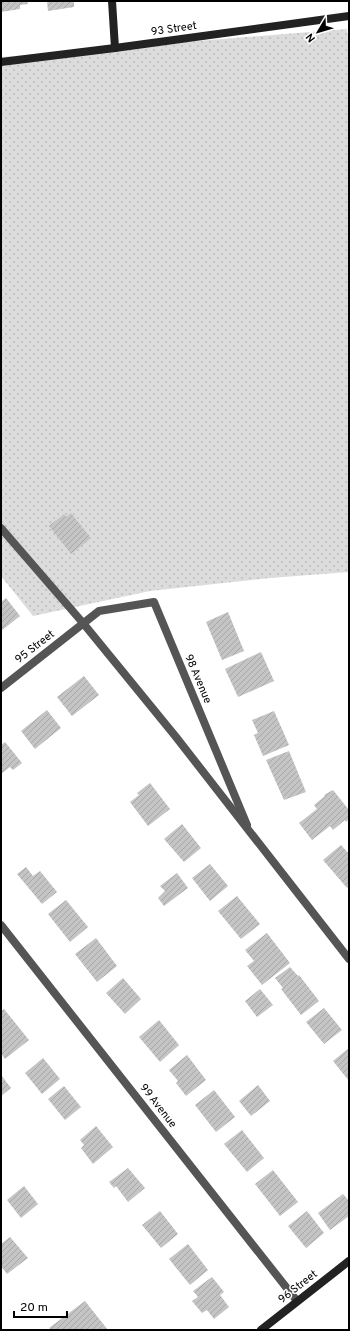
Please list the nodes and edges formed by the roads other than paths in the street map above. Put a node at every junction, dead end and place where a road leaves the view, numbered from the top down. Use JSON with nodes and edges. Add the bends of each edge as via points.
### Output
{"nodes":[{"id":1,"x":112,"y":1,"type":"edge"},
{"id":2,"x":349,"y":16,"type":"edge"},
{"id":3,"x":115,"y":48,"type":"junction"},
{"id":4,"x":1,"y":62,"type":"edge"},
{"id":5,"x":1,"y":528,"type":"edge"},
{"id":6,"x":83,"y":623,"type":"junction"},
{"id":7,"x":1,"y":688,"type":"edge"},
{"id":8,"x":252,"y":835,"type":"junction"},
{"id":9,"x":1,"y":925,"type":"edge"},
{"id":10,"x":349,"y":959,"type":"edge"},
{"id":11,"x":349,"y":1261,"type":"edge"},
{"id":12,"x":297,"y":1301,"type":"junction"},
{"id":13,"x":261,"y":1330,"type":"edge"}],
"edges":[{"from":1,"to":3,"type":"street"},
{"from":2,"to":3,"type":"street","name":"93 Street"},
{"from":3,"to":4,"type":"street","name":"93 Street"},
{"from":5,"to":6,"type":"street","name":"98 Avenue"},
{"from":6,"to":7,"type":"street","name":"95 Street"},
{"from":6,"to":8,"type":"street","name":"98 Avenue"},
{"from":6,"to":8,"type":"street","name":"98 Avenue","via":[[99,611],[154,602]]},
{"from":8,"to":10,"type":"street","name":"98 Avenue"},
{"from":9,"to":12,"type":"street","name":"99 Avenue"},
{"from":11,"to":12,"type":"street","name":"96 Street"},
{"from":12,"to":13,"type":"street","name":"96 Street"}]}
